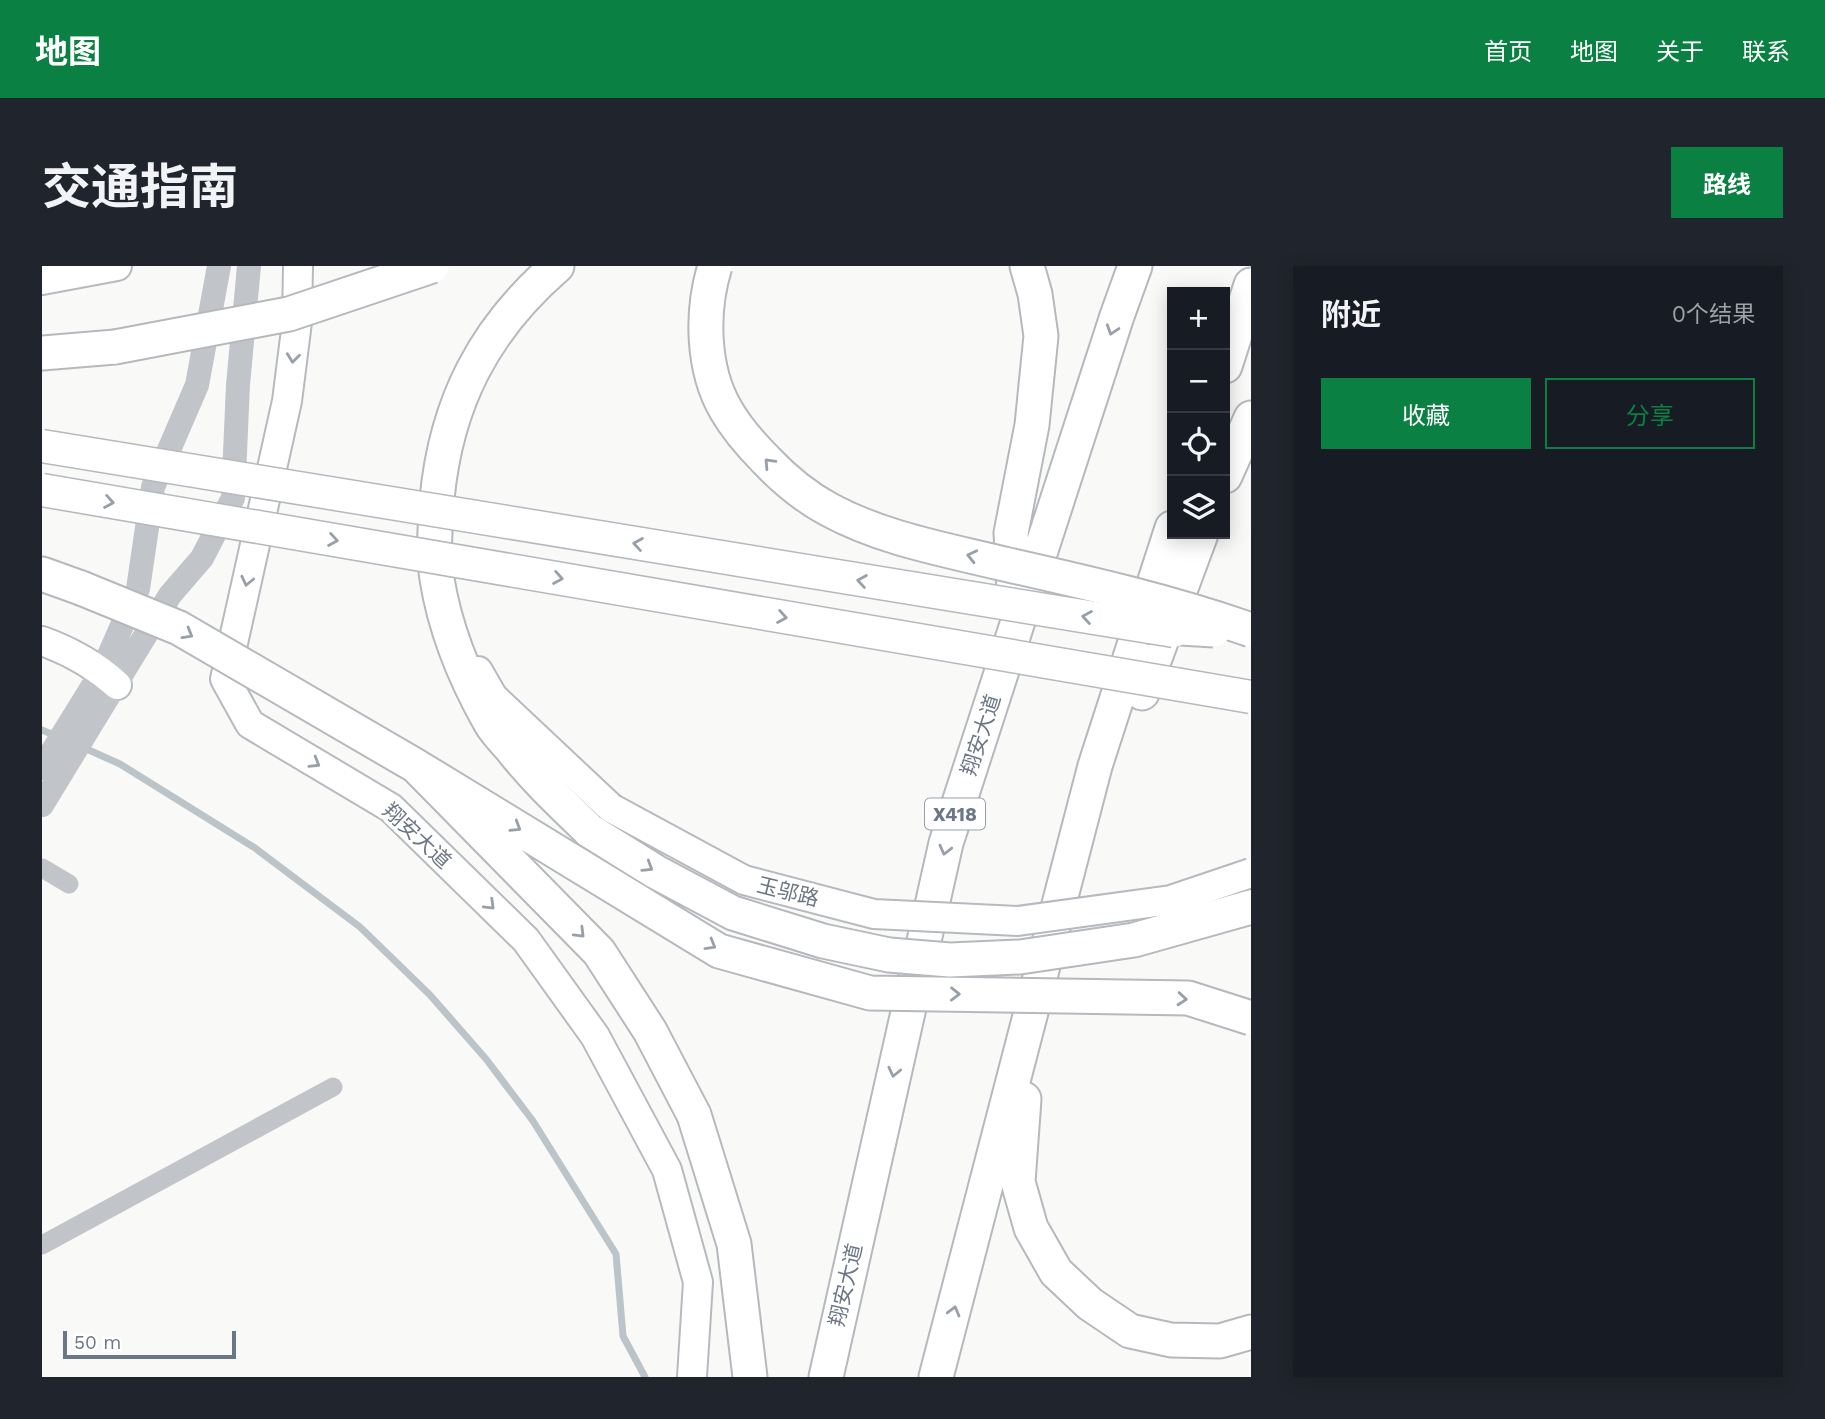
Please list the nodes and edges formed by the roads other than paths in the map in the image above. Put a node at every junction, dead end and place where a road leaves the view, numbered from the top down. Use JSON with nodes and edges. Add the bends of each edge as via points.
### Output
{"nodes":[{"id":1,"x":117,"y":266,"type":"edge"},
{"id":2,"x":219,"y":266,"type":"edge"},
{"id":3,"x":249,"y":266,"type":"edge"},
{"id":4,"x":298,"y":266,"type":"edge"},
{"id":5,"x":432,"y":266,"type":"edge"},
{"id":6,"x":557,"y":266,"type":"edge"},
{"id":7,"x":715,"y":266,"type":"edge"},
{"id":8,"x":1027,"y":266,"type":"edge"},
{"id":9,"x":1135,"y":266,"type":"edge"},
{"id":10,"x":42,"y":280,"type":"edge"},
{"id":11,"x":1251,"y":285,"type":"edge"},
{"id":12,"x":42,"y":350,"type":"edge"},
{"id":13,"x":1230,"y":350,"type":"edge"},
{"id":14,"x":1251,"y":418,"type":"edge"},
{"id":15,"x":42,"y":446,"type":"edge"},
{"id":16,"x":1230,"y":465,"type":"edge"},
{"id":17,"x":42,"y":490,"type":"edge"},
{"id":18,"x":1168,"y":539,"type":"edge"},
{"id":19,"x":1199,"y":539,"type":"edge"},
{"id":20,"x":42,"y":574,"type":"edge"},
{"id":21,"x":1147,"y":626,"type":"junction"},
{"id":22,"x":1015,"y":630,"type":"junction"},
{"id":23,"x":1251,"y":631,"type":"edge"},
{"id":24,"x":42,"y":642,"type":"edge"},
{"id":25,"x":1251,"y":643,"type":"edge"},
{"id":26,"x":109,"y":678,"type":"junction"},
{"id":27,"x":1251,"y":697,"type":"edge"},
{"id":28,"x":90,"y":707,"type":"junction"},
{"id":29,"x":416,"y":766,"type":"junction"},
{"id":30,"x":42,"y":768,"type":"edge"},
{"id":31,"x":45,"y":799,"type":"edge"},
{"id":32,"x":601,"y":819,"type":"junction"},
{"id":33,"x":42,"y":868,"type":"edge"},
{"id":34,"x":1251,"y":873,"type":"edge"},
{"id":35,"x":69,"y":884,"type":"dead end"},
{"id":36,"x":1251,"y":907,"type":"edge"},
{"id":37,"x":1058,"y":908,"type":"junction"},
{"id":38,"x":1031,"y":1014,"type":"junction"},
{"id":39,"x":1251,"y":1018,"type":"edge"},
{"id":40,"x":333,"y":1087,"type":"dead end"},
{"id":41,"x":42,"y":1245,"type":"edge"},
{"id":42,"x":1251,"y":1332,"type":"edge"},
{"id":43,"x":692,"y":1377,"type":"edge"},
{"id":44,"x":750,"y":1377,"type":"edge"},
{"id":45,"x":826,"y":1377,"type":"edge"},
{"id":46,"x":936,"y":1377,"type":"edge"}],
"edges":[{"from":1,"to":10,"type":"main road"},
{"from":2,"to":26,"type":"street","via":[[197,385],[153,487],[138,589]]},
{"from":3,"to":26,"type":"street","via":[[233,498],[202,558]]},
{"from":4,"to":43,"type":"main road","name":"翔安大道","one_way":true,"via":[[297,322],[287,401],[225,678],[250,724],[391,808],[526,940],[595,1036],[667,1170],[698,1282]]},
{"from":5,"to":12,"type":"highway","bridge":true,"via":[[289,314],[115,347]]},
{"from":6,"to":32,"type":"highway","via":[[492,336],[464,385],[439,476],[434,551],[449,628],[491,725],[535,779]]},
{"from":23,"to":7,"type":"highway","one_way":true,"bridge":true,"via":[[1181,606],[894,537],[828,510],[788,484],[746,439],[716,386],[706,317]]},
{"from":8,"to":22,"type":"highway","via":[[1041,336],[1032,425],[1012,533]]},
{"from":9,"to":22,"type":"highway","name":"翔安大道","number":"X418","one_way":true},
{"from":11,"to":13,"type":"highway"},
{"from":14,"to":16,"type":"highway"},
{"from":21,"to":15,"type":"main road","one_way":true,"bridge":true},
{"from":17,"to":27,"type":"main road","one_way":true,"bridge":true},
{"from":18,"to":37,"type":"highway","via":[[1095,766]]},
{"from":19,"to":37,"type":"highway"},
{"from":20,"to":29,"type":"highway","one_way":true,"bridge":true,"via":[[179,628]]},
{"from":21,"to":23,"type":"highway","bridge":true},
{"from":21,"to":25,"type":"main road","bridge":true},
{"from":22,"to":45,"type":"highway","name":"翔安大道","number":"X418","one_way":true,"via":[[946,843]]},
{"from":24,"to":26,"type":"main road"},
{"from":26,"to":28,"type":"street"},
{"from":28,"to":30,"type":"street"},
{"from":28,"to":31,"type":"street"},
{"from":29,"to":39,"type":"highway","one_way":true,"bridge":true,"via":[[719,951],[870,993],[1188,998]]},
{"from":29,"to":44,"type":"highway","one_way":true,"bridge":true,"via":[[599,952],[650,1031],[694,1115],[734,1244]]},
{"from":32,"to":34,"type":"main road","name":"玉邬路","bridge":true,"via":[[744,880],[874,914],[1018,921],[1171,900]]},
{"from":32,"to":36,"type":"highway","one_way":true,"bridge":true,"via":[[656,872],[733,913],[823,941],[890,955],[950,960],[1020,957],[1134,940]]},
{"from":33,"to":35,"type":"street"},
{"from":37,"to":38,"type":"highway"},
{"from":38,"to":42,"type":"highway","via":[[1018,1182],[1031,1228],[1056,1272],[1090,1304],[1130,1331],[1171,1340],[1220,1341]]},
{"from":46,"to":38,"type":"highway","one_way":true},
{"from":40,"to":41,"type":"street"}]}
